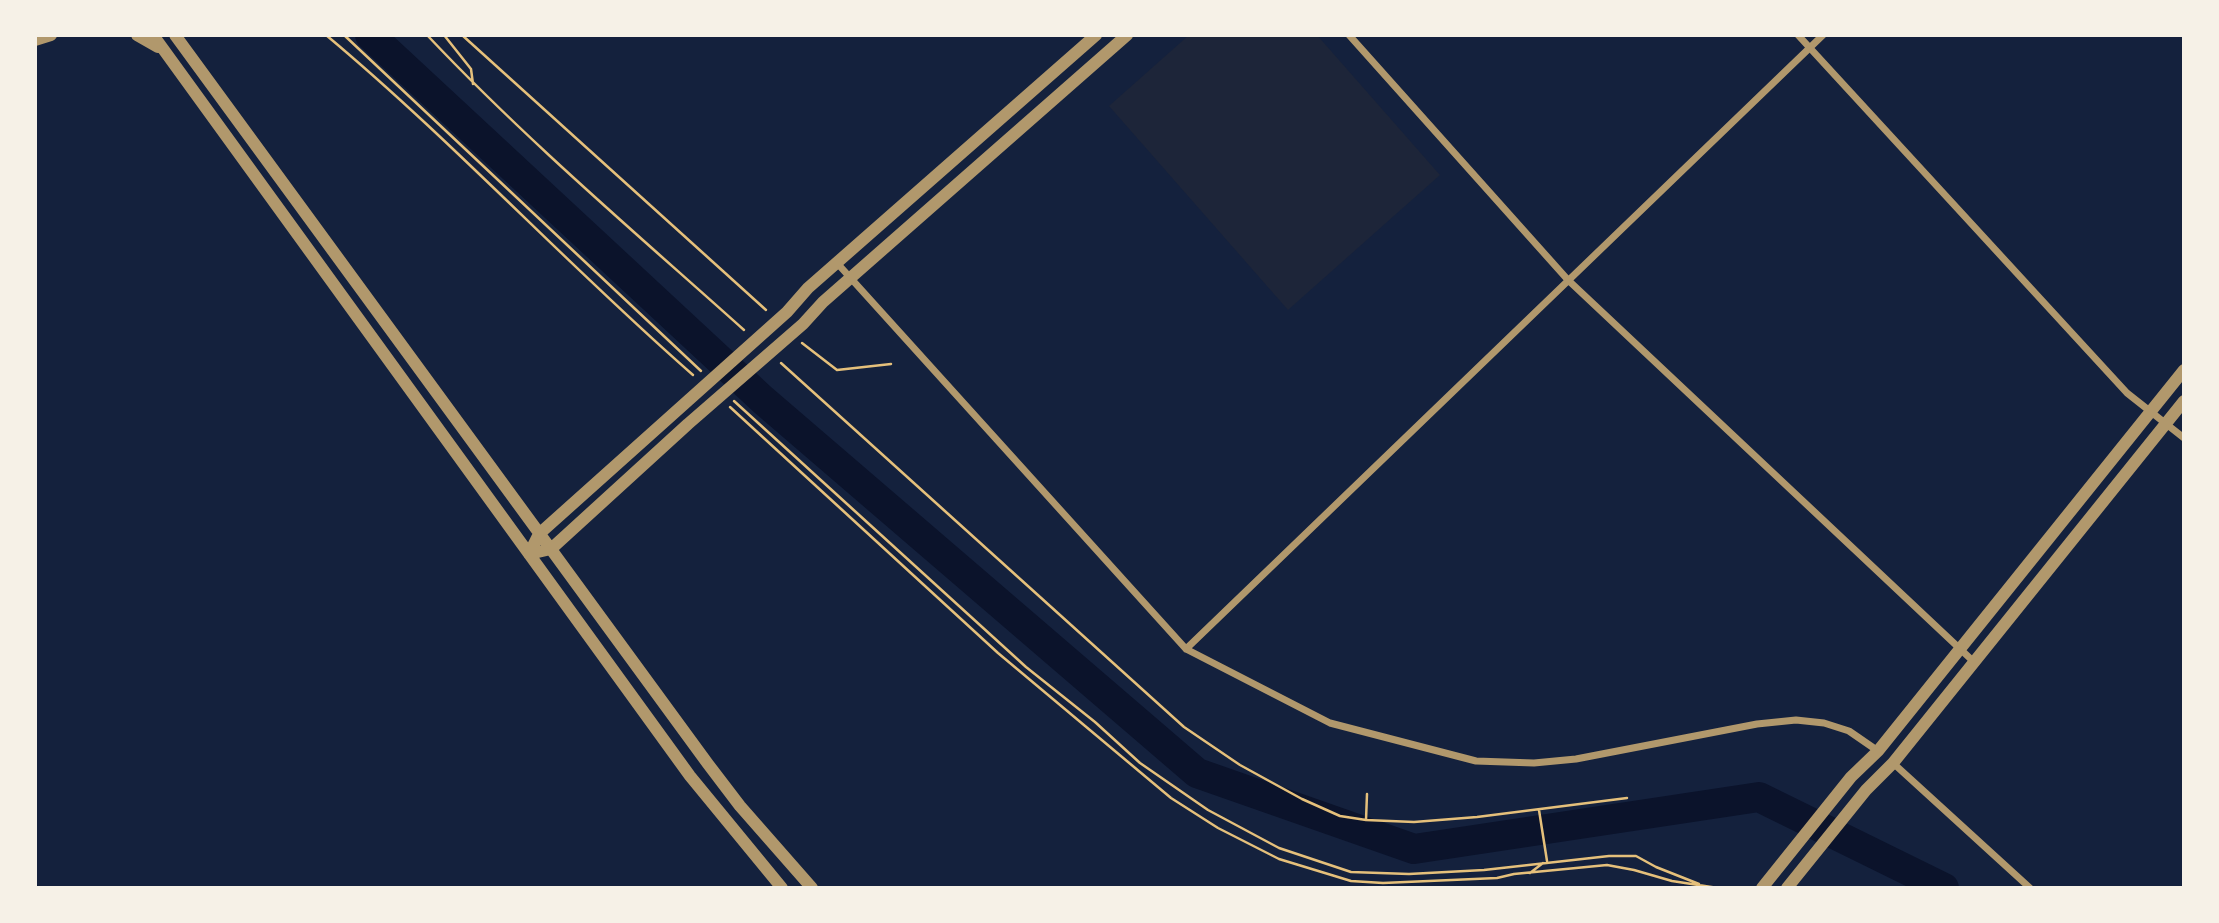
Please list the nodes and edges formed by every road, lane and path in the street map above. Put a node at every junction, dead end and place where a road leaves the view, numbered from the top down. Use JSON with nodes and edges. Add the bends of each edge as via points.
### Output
{"nodes":[{"id":1,"x":51,"y":35,"type":"edge"},
{"id":2,"x":137,"y":35,"type":"edge"},
{"id":3,"x":153,"y":35,"type":"edge"},
{"id":4,"x":177,"y":35,"type":"edge"},
{"id":5,"x":326,"y":35,"type":"edge"},
{"id":6,"x":344,"y":35,"type":"edge"},
{"id":7,"x":427,"y":35,"type":"edge"},
{"id":8,"x":444,"y":35,"type":"edge"},
{"id":9,"x":462,"y":35,"type":"edge"},
{"id":10,"x":1097,"y":35,"type":"edge"},
{"id":11,"x":1127,"y":35,"type":"edge"},
{"id":12,"x":1349,"y":35,"type":"edge"},
{"id":13,"x":1798,"y":35,"type":"edge"},
{"id":14,"x":1823,"y":35,"type":"edge"},
{"id":15,"x":35,"y":40,"type":"edge"},
{"id":16,"x":1809,"y":48,"type":"junction"},
{"id":17,"x":167,"y":54,"type":"junction"},
{"id":18,"x":473,"y":84,"type":"junction"},
{"id":19,"x":837,"y":262,"type":"junction"},
{"id":20,"x":850,"y":277,"type":"junction"},
{"id":21,"x":1568,"y":280,"type":"junction"},
{"id":22,"x":768,"y":312,"type":"dead end"},
{"id":23,"x":747,"y":332,"type":"dead end"},
{"id":24,"x":796,"y":338,"type":"dead end"},
{"id":25,"x":777,"y":359,"type":"dead end"},
{"id":26,"x":891,"y":364,"type":"dead end"},
{"id":27,"x":2184,"y":370,"type":"edge"},
{"id":28,"x":701,"y":371,"type":"dead end"},
{"id":29,"x":701,"y":382,"type":"dead end"},
{"id":30,"x":730,"y":398,"type":"dead end"},
{"id":31,"x":2184,"y":401,"type":"edge"},
{"id":32,"x":730,"y":407,"type":"dead end"},
{"id":33,"x":2150,"y":412,"type":"junction"},
{"id":34,"x":2166,"y":424,"type":"junction"},
{"id":35,"x":2184,"y":438,"type":"edge"},
{"id":36,"x":858,"y":514,"type":"junction"},
{"id":37,"x":852,"y":520,"type":"junction"},
{"id":38,"x":539,"y":534,"type":"junction"},
{"id":39,"x":551,"y":549,"type":"junction"},
{"id":40,"x":528,"y":554,"type":"junction"},
{"id":41,"x":1960,"y":648,"type":"junction"},
{"id":42,"x":1186,"y":649,"type":"junction"},
{"id":43,"x":1974,"y":662,"type":"junction"},
{"id":44,"x":1026,"y":667,"type":"junction"},
{"id":45,"x":1021,"y":671,"type":"junction"},
{"id":46,"x":1878,"y":751,"type":"junction"},
{"id":47,"x":1892,"y":763,"type":"junction"},
{"id":48,"x":1367,"y":794,"type":"dead end"},
{"id":49,"x":1627,"y":798,"type":"dead end"},
{"id":50,"x":1539,"y":810,"type":"junction"},
{"id":51,"x":1366,"y":820,"type":"junction"},
{"id":52,"x":1283,"y":850,"type":"junction"},
{"id":53,"x":1279,"y":859,"type":"junction"},
{"id":54,"x":1546,"y":862,"type":"junction"},
{"id":55,"x":1530,"y":873,"type":"junction"},
{"id":56,"x":1701,"y":885,"type":"junction"},
{"id":57,"x":782,"y":888,"type":"edge"},
{"id":58,"x":812,"y":888,"type":"edge"},
{"id":59,"x":1718,"y":888,"type":"edge"},
{"id":60,"x":1762,"y":888,"type":"edge"},
{"id":61,"x":1787,"y":888,"type":"edge"},
{"id":62,"x":2030,"y":888,"type":"edge"}],
"edges":[{"from":1,"to":15,"type":"street"},
{"from":2,"to":17,"type":"street"},
{"from":3,"to":17,"type":"street"},
{"from":4,"to":38,"type":"street"},
{"from":5,"to":29,"type":"path"},
{"from":6,"to":28,"type":"path"},
{"from":7,"to":18,"type":"path"},
{"from":8,"to":18,"type":"path","via":[[471,69]]},
{"from":9,"to":22,"type":"path"},
{"from":10,"to":19,"type":"street"},
{"from":11,"to":20,"type":"street"},
{"from":12,"to":21,"type":"street"},
{"from":13,"to":16,"type":"street"},
{"from":14,"to":16,"type":"street"},
{"from":16,"to":21,"type":"street"},
{"from":16,"to":33,"type":"street","via":[[2127,393]]},
{"from":17,"to":40,"type":"street"},
{"from":18,"to":23,"type":"path"},
{"from":19,"to":20,"type":"street"},
{"from":19,"to":38,"type":"street"},
{"from":20,"to":39,"type":"street"},
{"from":20,"to":42,"type":"street"},
{"from":21,"to":41,"type":"street"},
{"from":21,"to":42,"type":"street"},
{"from":24,"to":26,"type":"path","via":[[837,370]]},
{"from":25,"to":51,"type":"path","via":[[1184,727],[1302,799],[1340,816]]},
{"from":27,"to":33,"type":"street"},
{"from":30,"to":36,"type":"path"},
{"from":31,"to":34,"type":"street"},
{"from":32,"to":37,"type":"path"},
{"from":33,"to":34,"type":"street"},
{"from":33,"to":41,"type":"street"},
{"from":34,"to":35,"type":"street"},
{"from":34,"to":43,"type":"street"},
{"from":36,"to":37,"type":"path"},
{"from":36,"to":44,"type":"path"},
{"from":37,"to":45,"type":"path"},
{"from":38,"to":39,"type":"street"},
{"from":38,"to":40,"type":"street"},
{"from":39,"to":40,"type":"street"},
{"from":39,"to":58,"type":"street","via":[[732,795]]},
{"from":40,"to":57,"type":"street","via":[[690,776]]},
{"from":41,"to":43,"type":"street"},
{"from":41,"to":46,"type":"street"},
{"from":42,"to":46,"type":"street","via":[[1330,723],[1476,761],[1576,759],[1796,720],[1849,731]]},
{"from":43,"to":47,"type":"street"},
{"from":44,"to":45,"type":"path"},
{"from":44,"to":52,"type":"path","via":[[1140,763],[1208,810]]},
{"from":45,"to":53,"type":"path","via":[[1171,798]]},
{"from":46,"to":60,"type":"street","via":[[1851,777]]},
{"from":47,"to":61,"type":"street"},
{"from":47,"to":62,"type":"street"},
{"from":48,"to":51,"type":"path"},
{"from":49,"to":50,"type":"path"},
{"from":50,"to":51,"type":"path","via":[[1414,822]]},
{"from":50,"to":54,"type":"path"},
{"from":52,"to":53,"type":"path"},
{"from":52,"to":54,"type":"path","via":[[1351,872],[1471,871]]},
{"from":53,"to":55,"type":"path","via":[[1351,881],[1383,883]]},
{"from":54,"to":55,"type":"path"},
{"from":54,"to":56,"type":"path","via":[[1636,856]]},
{"from":55,"to":56,"type":"path","via":[[1607,865]]},
{"from":56,"to":59,"type":"path"}]}
